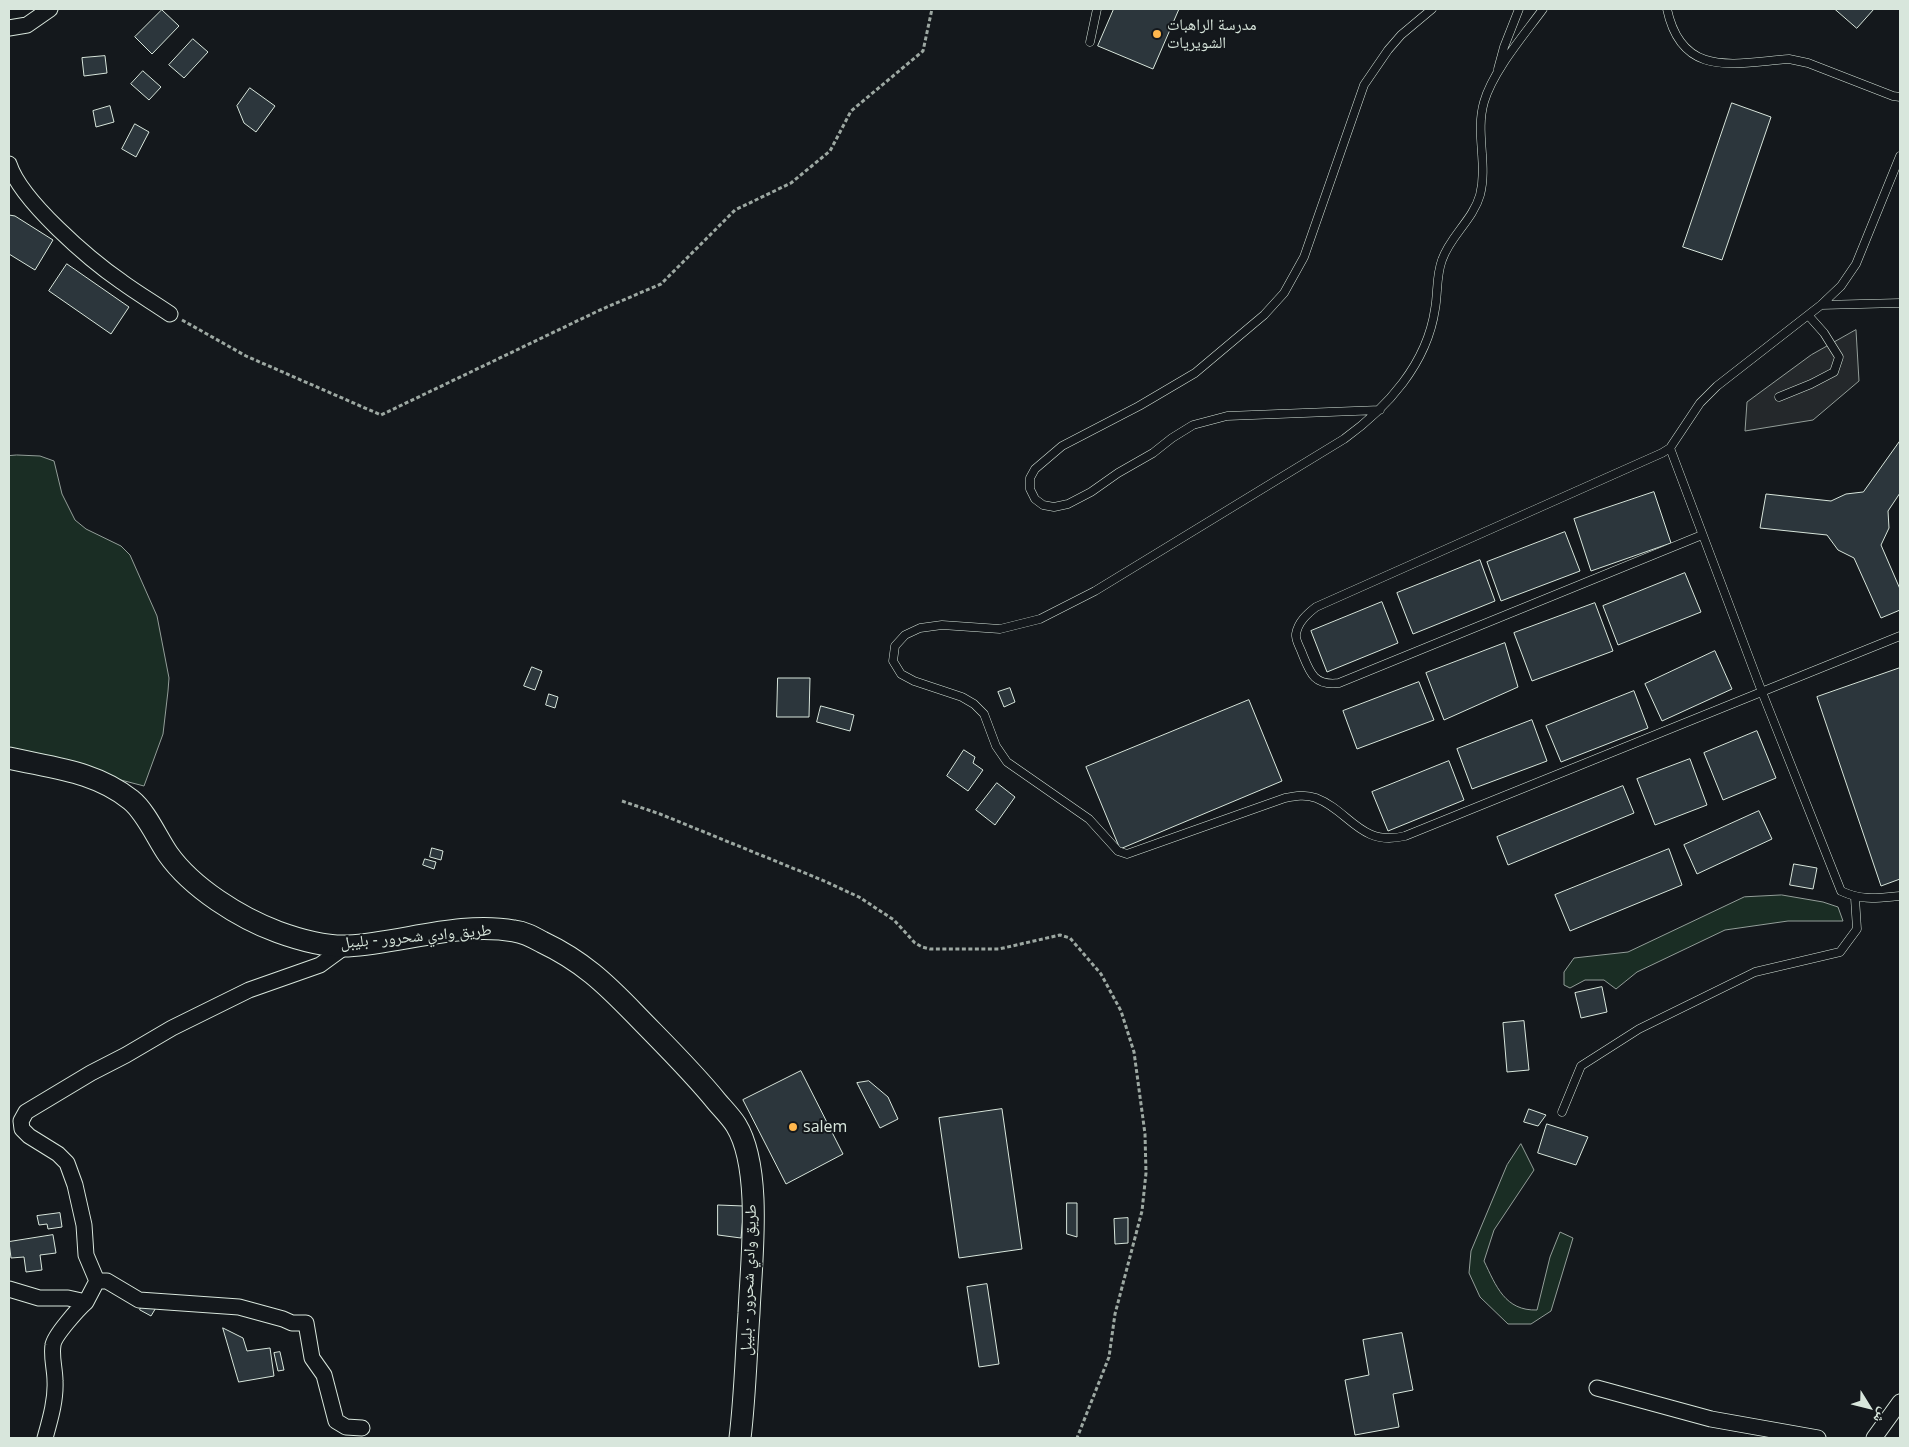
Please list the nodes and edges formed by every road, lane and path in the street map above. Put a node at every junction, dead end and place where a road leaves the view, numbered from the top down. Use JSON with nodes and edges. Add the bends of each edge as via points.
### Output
{"nodes":[{"id":1,"x":932,"y":9,"type":"edge"},
{"id":2,"x":1097,"y":9,"type":"edge"},
{"id":3,"x":1432,"y":9,"type":"edge"},
{"id":4,"x":1519,"y":9,"type":"edge"},
{"id":5,"x":1542,"y":9,"type":"edge"},
{"id":6,"x":1667,"y":9,"type":"edge"},
{"id":7,"x":42,"y":11,"type":"edge"},
{"id":8,"x":9,"y":28,"type":"edge"},
{"id":9,"x":1090,"y":42,"type":"dead end"},
{"id":10,"x":1496,"y":76,"type":"junction"},
{"id":11,"x":1900,"y":97,"type":"edge"},
{"id":12,"x":1900,"y":156,"type":"edge"},
{"id":13,"x":9,"y":164,"type":"edge"},
{"id":14,"x":1900,"y":303,"type":"edge"},
{"id":15,"x":1821,"y":305,"type":"junction"},
{"id":16,"x":170,"y":314,"type":"joint"},
{"id":17,"x":1808,"y":315,"type":"junction"},
{"id":18,"x":1778,"y":397,"type":"dead end"},
{"id":19,"x":1380,"y":410,"type":"junction"},
{"id":20,"x":1670,"y":448,"type":"junction"},
{"id":21,"x":1702,"y":535,"type":"junction"},
{"id":22,"x":1900,"y":636,"type":"edge"},
{"id":23,"x":1762,"y":692,"type":"junction"},
{"id":24,"x":9,"y":758,"type":"edge"},
{"id":25,"x":622,"y":801,"type":"dead end"},
{"id":26,"x":1900,"y":896,"type":"edge"},
{"id":27,"x":1855,"y":898,"type":"junction"},
{"id":28,"x":346,"y":946,"type":"junction"},
{"id":29,"x":1562,"y":1112,"type":"dead end"},
{"id":30,"x":97,"y":1280,"type":"junction"},
{"id":31,"x":9,"y":1289,"type":"edge"},
{"id":32,"x":86,"y":1302,"type":"junction"},
{"id":33,"x":1597,"y":1388,"type":"dead end"},
{"id":34,"x":1900,"y":1402,"type":"edge"},
{"id":35,"x":362,"y":1428,"type":"dead end"},
{"id":36,"x":45,"y":1438,"type":"edge"},
{"id":37,"x":740,"y":1438,"type":"edge"},
{"id":38,"x":1077,"y":1438,"type":"edge"},
{"id":39,"x":1818,"y":1438,"type":"edge"},
{"id":40,"x":1874,"y":1438,"type":"edge"}],
"edges":[{"from":1,"to":16,"type":"path","via":[[923,51],[851,111],[830,151],[792,183],[735,210],[661,284],[381,415],[246,356]]},
{"from":2,"to":9,"type":"lane"},
{"from":3,"to":19,"type":"lane","via":[[1401,35],[1364,85],[1304,257],[1284,293],[1264,315],[1195,373],[1062,446],[1035,469],[1030,478],[1030,489],[1034,499],[1043,505],[1068,504],[1193,425],[1227,416]]},
{"from":4,"to":10,"type":"lane"},
{"from":5,"to":10,"type":"lane"},
{"from":6,"to":11,"type":"lane","via":[[1678,41],[1691,54],[1708,61],[1789,59]]},
{"from":7,"to":8,"type":"street","via":[[27,25]]},
{"from":10,"to":19,"type":"lane","via":[[1485,101],[1480,127],[1483,175],[1479,196],[1471,216],[1442,259],[1435,310],[1416,363]]},
{"from":12,"to":15,"type":"lane","via":[[1856,264],[1841,286]]},
{"from":13,"to":16,"type":"street","via":[[13,177],[36,206],[64,233],[122,282]]},
{"from":14,"to":15,"type":"lane"},
{"from":15,"to":17,"type":"lane"},
{"from":17,"to":18,"type":"lane","via":[[1839,357],[1834,372]]},
{"from":17,"to":20,"type":"lane","via":[[1717,386],[1691,414]]},
{"from":19,"to":23,"type":"lane","via":[[1344,439],[1094,591],[1040,619],[1000,629],[942,625],[920,628],[905,635],[895,646],[894,661],[901,674],[914,681],[974,704],[984,714],[996,746],[1007,762],[1089,819],[1118,850],[1127,854],[1300,795],[1315,798],[1376,837],[1392,839],[1405,836]]},
{"from":20,"to":21,"type":"lane"},
{"from":20,"to":21,"type":"lane","via":[[1316,607],[1306,615],[1295,637],[1314,677],[1321,682],[1339,683]]},
{"from":21,"to":23,"type":"lane"},
{"from":22,"to":23,"type":"lane"},
{"from":23,"to":27,"type":"lane","via":[[1841,891]]},
{"from":24,"to":28,"type":"street","name":"طريق وادي شحرور - بليبل","via":[[106,782],[135,803],[181,871],[195,885],[277,932],[306,941]]},
{"from":25,"to":38,"type":"path","via":[[859,897],[894,920],[922,948],[999,948],[1060,934],[1078,945],[1102,974],[1121,1011],[1134,1052],[1145,1134],[1146,1173],[1142,1211],[1115,1314],[1110,1352]]},
{"from":26,"to":27,"type":"lane"},
{"from":27,"to":29,"type":"lane","via":[[1857,928],[1840,952],[1755,972],[1639,1029],[1581,1066]]},
{"from":28,"to":30,"type":"street","via":[[320,965],[249,990],[180,1024],[26,1112],[21,1121],[22,1129],[67,1163],[84,1225],[86,1255]]},
{"from":28,"to":37,"type":"street","name":"طريق وادي شحرور - بليبل","via":[[479,929],[516,931],[529,936],[574,958],[604,983],[706,1089],[736,1126],[748,1161],[754,1216]]},
{"from":30,"to":32,"type":"street"},
{"from":30,"to":35,"type":"street","via":[[107,1281],[139,1300],[239,1307],[292,1323],[306,1323],[312,1358],[324,1375],[336,1420],[346,1427]]},
{"from":31,"to":32,"type":"street","via":[[38,1298]]},
{"from":32,"to":36,"type":"street","via":[[52,1344],[55,1381]]},
{"from":33,"to":39,"type":"street","via":[[1711,1419]]},
{"from":34,"to":40,"type":"street"}]}
